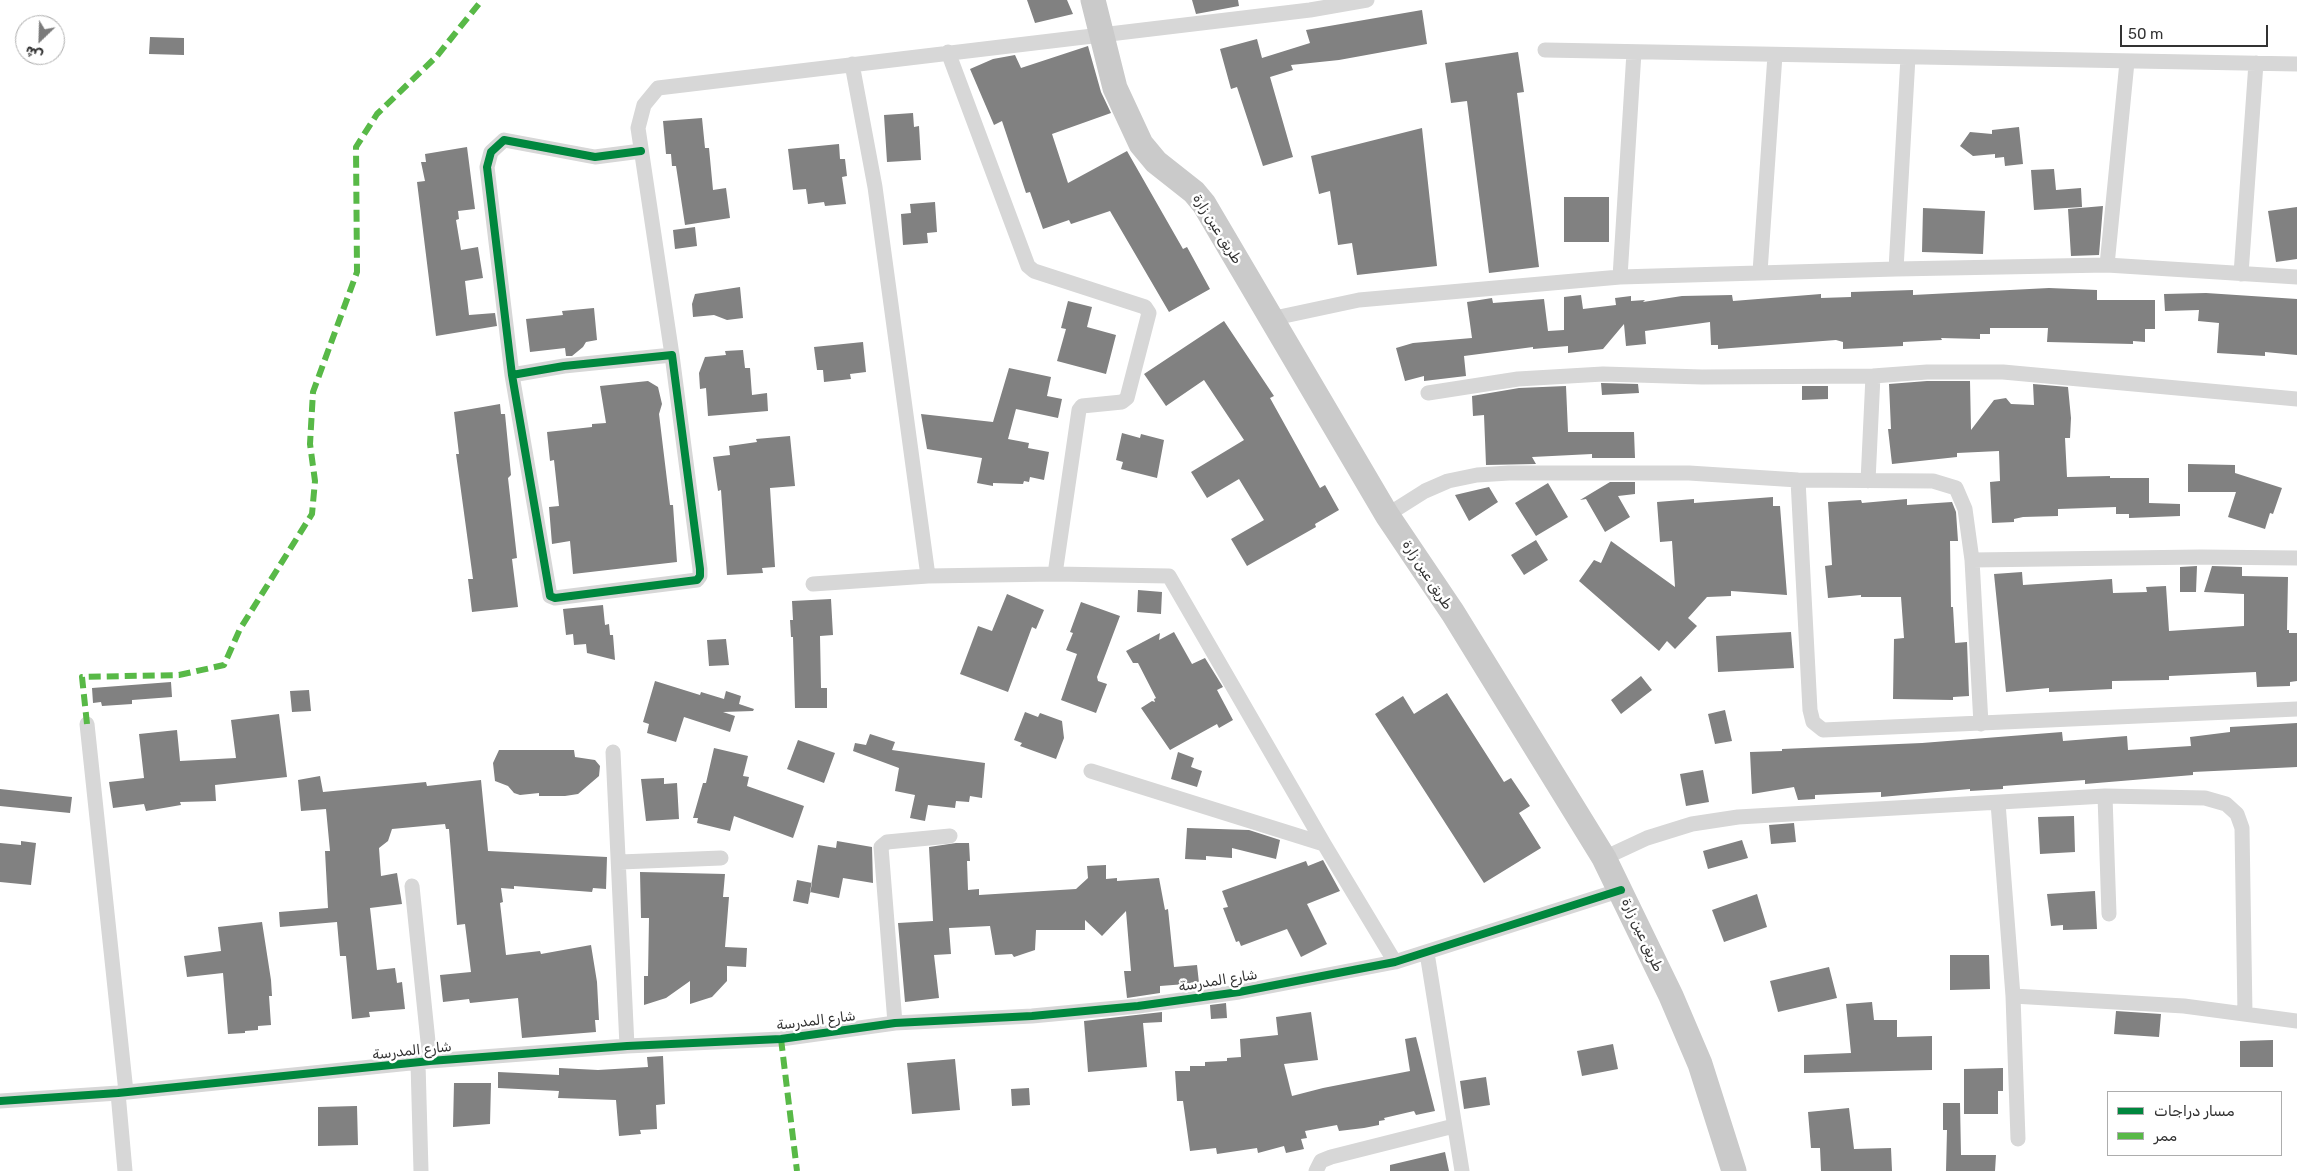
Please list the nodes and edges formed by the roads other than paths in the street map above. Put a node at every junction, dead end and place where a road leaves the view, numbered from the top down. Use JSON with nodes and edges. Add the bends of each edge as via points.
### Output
{"nodes":[{"id":1,"x":1093,"y":0,"type":"edge"},
{"id":2,"x":1367,"y":0,"type":"edge"},
{"id":3,"x":1102,"y":36,"type":"junction"},
{"id":4,"x":1545,"y":50,"type":"dead end"},
{"id":5,"x":948,"y":52,"type":"junction"},
{"id":6,"x":1634,"y":52,"type":"junction"},
{"id":7,"x":1775,"y":55,"type":"junction"},
{"id":8,"x":1908,"y":57,"type":"junction"},
{"id":9,"x":2127,"y":62,"type":"junction"},
{"id":10,"x":2256,"y":63,"type":"junction"},
{"id":11,"x":852,"y":64,"type":"junction"},
{"id":12,"x":2297,"y":64,"type":"edge"},
{"id":13,"x":641,"y":151,"type":"junction"},
{"id":14,"x":2107,"y":265,"type":"junction"},
{"id":15,"x":1896,"y":269,"type":"junction"},
{"id":16,"x":1760,"y":272,"type":"junction"},
{"id":17,"x":2241,"y":274,"type":"junction"},
{"id":18,"x":1620,"y":277,"type":"junction"},
{"id":19,"x":2297,"y":277,"type":"edge"},
{"id":20,"x":1270,"y":319,"type":"junction"},
{"id":21,"x":672,"y":355,"type":"junction"},
{"id":22,"x":512,"y":375,"type":"junction"},
{"id":23,"x":1873,"y":376,"type":"junction"},
{"id":24,"x":1428,"y":393,"type":"dead end"},
{"id":25,"x":2297,"y":399,"type":"edge"},
{"id":26,"x":1798,"y":480,"type":"junction"},
{"id":27,"x":1868,"y":481,"type":"junction"},
{"id":28,"x":1387,"y":515,"type":"junction"},
{"id":29,"x":2297,"y":558,"type":"edge"},
{"id":30,"x":1972,"y":560,"type":"junction"},
{"id":31,"x":1055,"y":574,"type":"junction"},
{"id":32,"x":928,"y":576,"type":"junction"},
{"id":33,"x":814,"y":584,"type":"dead end"},
{"id":34,"x":2297,"y":710,"type":"edge"},
{"id":35,"x":87,"y":724,"type":"dead end"},
{"id":36,"x":1981,"y":724,"type":"junction"},
{"id":37,"x":613,"y":752,"type":"dead end"},
{"id":38,"x":1091,"y":772,"type":"dead end"},
{"id":39,"x":2105,"y":796,"type":"junction"},
{"id":40,"x":1998,"y":803,"type":"junction"},
{"id":41,"x":950,"y":836,"type":"dead end"},
{"id":42,"x":1324,"y":844,"type":"junction"},
{"id":43,"x":721,"y":858,"type":"dead end"},
{"id":44,"x":1604,"y":858,"type":"junction"},
{"id":45,"x":620,"y":862,"type":"junction"},
{"id":46,"x":412,"y":886,"type":"dead end"},
{"id":47,"x":1621,"y":890,"type":"junction"},
{"id":48,"x":2109,"y":914,"type":"dead end"},
{"id":49,"x":1427,"y":953,"type":"junction"},
{"id":50,"x":1395,"y":962,"type":"junction"},
{"id":51,"x":2013,"y":996,"type":"junction"},
{"id":52,"x":2245,"y":1014,"type":"junction"},
{"id":53,"x":2297,"y":1021,"type":"edge"},
{"id":54,"x":895,"y":1023,"type":"junction"},
{"id":55,"x":627,"y":1046,"type":"junction"},
{"id":56,"x":424,"y":1062,"type":"junction"},
{"id":57,"x":122,"y":1093,"type":"junction"},
{"id":58,"x":0,"y":1101,"type":"edge"},
{"id":59,"x":1454,"y":1126,"type":"junction"},
{"id":60,"x":2018,"y":1139,"type":"dead end"},
{"id":61,"x":125,"y":1171,"type":"edge"},
{"id":62,"x":421,"y":1171,"type":"edge"},
{"id":63,"x":1316,"y":1171,"type":"edge"},
{"id":64,"x":1462,"y":1171,"type":"edge"},
{"id":65,"x":1734,"y":1171,"type":"edge"}],
"edges":[{"from":1,"to":3,"type":"main road","name":"طريق عين زارة"},
{"from":2,"to":3,"type":"street"},
{"from":3,"to":5,"type":"street"},
{"from":3,"to":20,"type":"main road","name":"طريق عين زارة","via":[[1115,88],[1141,144],[1156,162],[1204,204]]},
{"from":4,"to":6,"type":"street"},
{"from":5,"to":11,"type":"street"},
{"from":5,"to":31,"type":"street","via":[[1028,266],[1145,307],[1149,313],[1127,398],[1122,402],[1082,406],[1079,410]]},
{"from":6,"to":7,"type":"street"},
{"from":6,"to":18,"type":"street"},
{"from":7,"to":8,"type":"street"},
{"from":7,"to":16,"type":"street"},
{"from":8,"to":9,"type":"street"},
{"from":8,"to":15,"type":"street"},
{"from":9,"to":10,"type":"street"},
{"from":9,"to":14,"type":"street"},
{"from":10,"to":12,"type":"street"},
{"from":10,"to":17,"type":"street"},
{"from":11,"to":13,"type":"street","via":[[658,88],[644,106],[638,128]]},
{"from":11,"to":32,"type":"street","via":[[875,187]]},
{"from":13,"to":21,"type":"street"},
{"from":13,"to":22,"type":"street","via":[[596,157],[504,140],[491,152],[487,167]]},
{"from":14,"to":15,"type":"street"},
{"from":14,"to":17,"type":"street"},
{"from":15,"to":16,"type":"street"},
{"from":16,"to":18,"type":"street"},
{"from":17,"to":19,"type":"street"},
{"from":18,"to":20,"type":"street","via":[[1359,300]]},
{"from":20,"to":28,"type":"main road","name":"طريق عين زارة"},
{"from":21,"to":22,"type":"street"},
{"from":21,"to":22,"type":"street","via":[[700,576],[698,580],[555,598],[550,596]]},
{"from":23,"to":24,"type":"street","via":[[1603,374],[1518,379]]},
{"from":23,"to":25,"type":"street","via":[[2003,372]]},
{"from":23,"to":27,"type":"street"},
{"from":26,"to":27,"type":"street"},
{"from":26,"to":28,"type":"street","via":[[1689,473],[1477,475],[1448,481],[1425,491]]},
{"from":26,"to":36,"type":"street","via":[[1813,722],[1823,730]]},
{"from":27,"to":30,"type":"street","via":[[1933,481],[1956,488],[1965,509]]},
{"from":28,"to":44,"type":"main road","name":"طريق عين زارة","via":[[1453,613]]},
{"from":29,"to":30,"type":"street"},
{"from":30,"to":36,"type":"street"},
{"from":31,"to":32,"type":"street"},
{"from":31,"to":42,"type":"street","via":[[1169,576]]},
{"from":32,"to":33,"type":"street"},
{"from":34,"to":36,"type":"street"},
{"from":35,"to":57,"type":"street"},
{"from":37,"to":45,"type":"street"},
{"from":38,"to":42,"type":"street"},
{"from":39,"to":40,"type":"street"},
{"from":39,"to":48,"type":"street"},
{"from":39,"to":52,"type":"street","via":[[2205,798],[2226,804],[2237,814],[2242,828]]},
{"from":40,"to":44,"type":"street","via":[[1738,817],[1692,824],[1647,838]]},
{"from":40,"to":51,"type":"street"},
{"from":41,"to":54,"type":"street","via":[[887,842],[881,847]]},
{"from":42,"to":50,"type":"street"},
{"from":43,"to":45,"type":"street"},
{"from":44,"to":47,"type":"main road","name":"طريق عين زارة"},
{"from":45,"to":55,"type":"street"},
{"from":46,"to":56,"type":"street"},
{"from":47,"to":49,"type":"street","name":"شارع المدرسة"},
{"from":47,"to":65,"type":"main road","name":"طريق عين زارة","via":[[1700,1064]]},
{"from":49,"to":50,"type":"street","name":"شارع المدرسة"},
{"from":49,"to":59,"type":"street"},
{"from":50,"to":54,"type":"street","name":"شارع المدرسة","via":[[1239,992],[1138,1006],[1032,1016]]},
{"from":51,"to":52,"type":"street","via":[[2184,1006]]},
{"from":51,"to":60,"type":"street"},
{"from":52,"to":53,"type":"street"},
{"from":54,"to":55,"type":"street","name":"شارع المدرسة","via":[[781,1039]]},
{"from":55,"to":56,"type":"street","name":"شارع المدرسة"},
{"from":56,"to":57,"type":"street","name":"شارع المدرسة"},
{"from":56,"to":62,"type":"street"},
{"from":57,"to":58,"type":"street","name":"شارع المدرسة"},
{"from":57,"to":61,"type":"street"},
{"from":59,"to":63,"type":"street","via":[[1331,1156],[1322,1161]]},
{"from":59,"to":64,"type":"street"}]}
